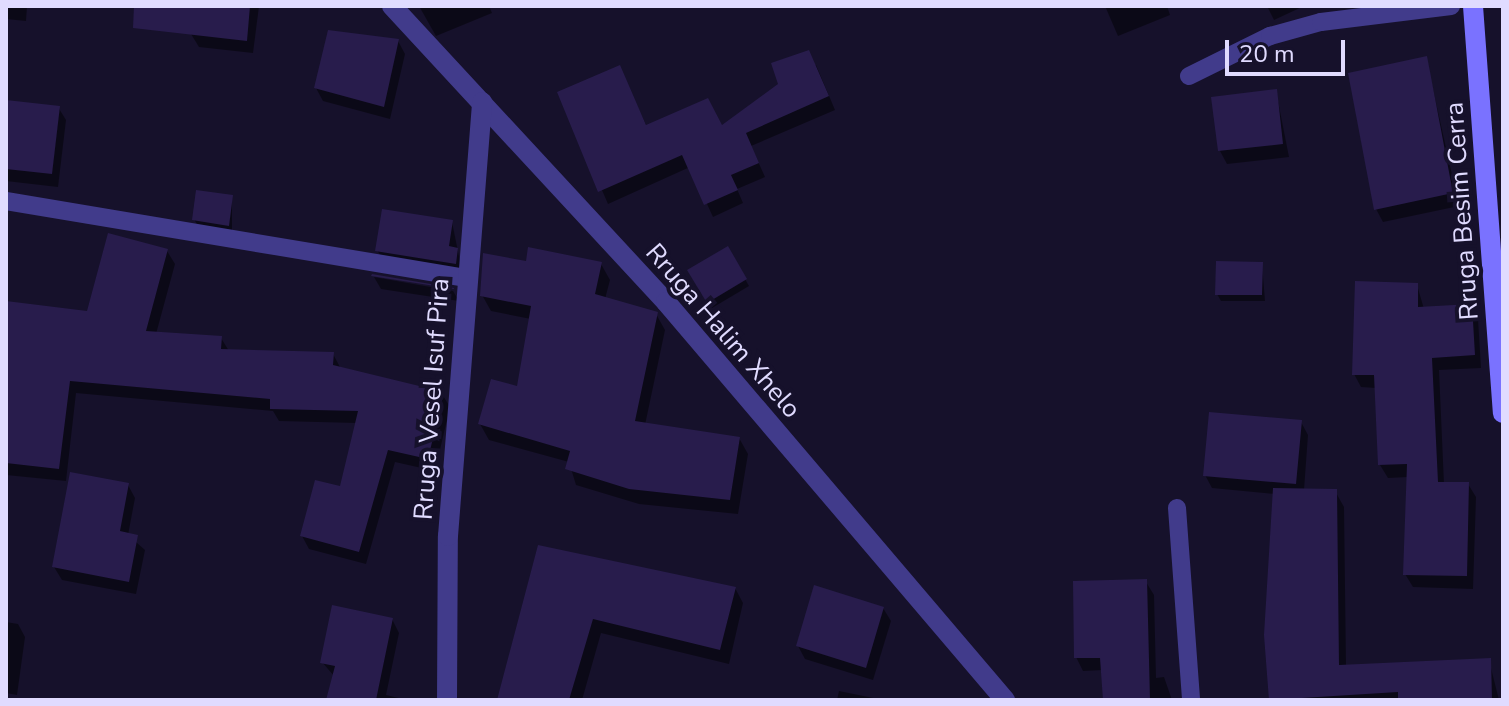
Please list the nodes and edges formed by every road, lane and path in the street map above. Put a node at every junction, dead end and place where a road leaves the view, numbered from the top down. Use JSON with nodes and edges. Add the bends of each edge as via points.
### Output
{"nodes":[{"id":1,"x":392,"y":6,"type":"edge"},
{"id":2,"x":1451,"y":6,"type":"edge"},
{"id":3,"x":1473,"y":6,"type":"edge"},
{"id":4,"x":1189,"y":76,"type":"dead end"},
{"id":5,"x":482,"y":102,"type":"junction"},
{"id":6,"x":6,"y":201,"type":"edge"},
{"id":7,"x":1496,"y":211,"type":"edge"},
{"id":8,"x":467,"y":278,"type":"junction"},
{"id":9,"x":1503,"y":413,"type":"edge"},
{"id":10,"x":1177,"y":508,"type":"dead end"},
{"id":11,"x":447,"y":700,"type":"edge"},
{"id":12,"x":1005,"y":700,"type":"edge"},
{"id":13,"x":1191,"y":700,"type":"edge"}],
"edges":[{"from":1,"to":5,"type":"street","name":"Rruga Halim Xhelo"},
{"from":2,"to":4,"type":"lane","via":[[1321,22],[1270,36]]},
{"from":3,"to":7,"type":"street","name":"Rruga Besim Cerra"},
{"from":5,"to":8,"type":"street","name":"Rruga Vesel Isuf Pira"},
{"from":5,"to":12,"type":"street","name":"Rruga Halim Xhelo","via":[[666,302]]},
{"from":6,"to":8,"type":"lane"},
{"from":7,"to":9,"type":"street","name":"Rruga Besim Cerra"},
{"from":8,"to":11,"type":"street","name":"Rruga Vesel Isuf Pira","via":[[448,536]]},
{"from":10,"to":13,"type":"lane"}]}
